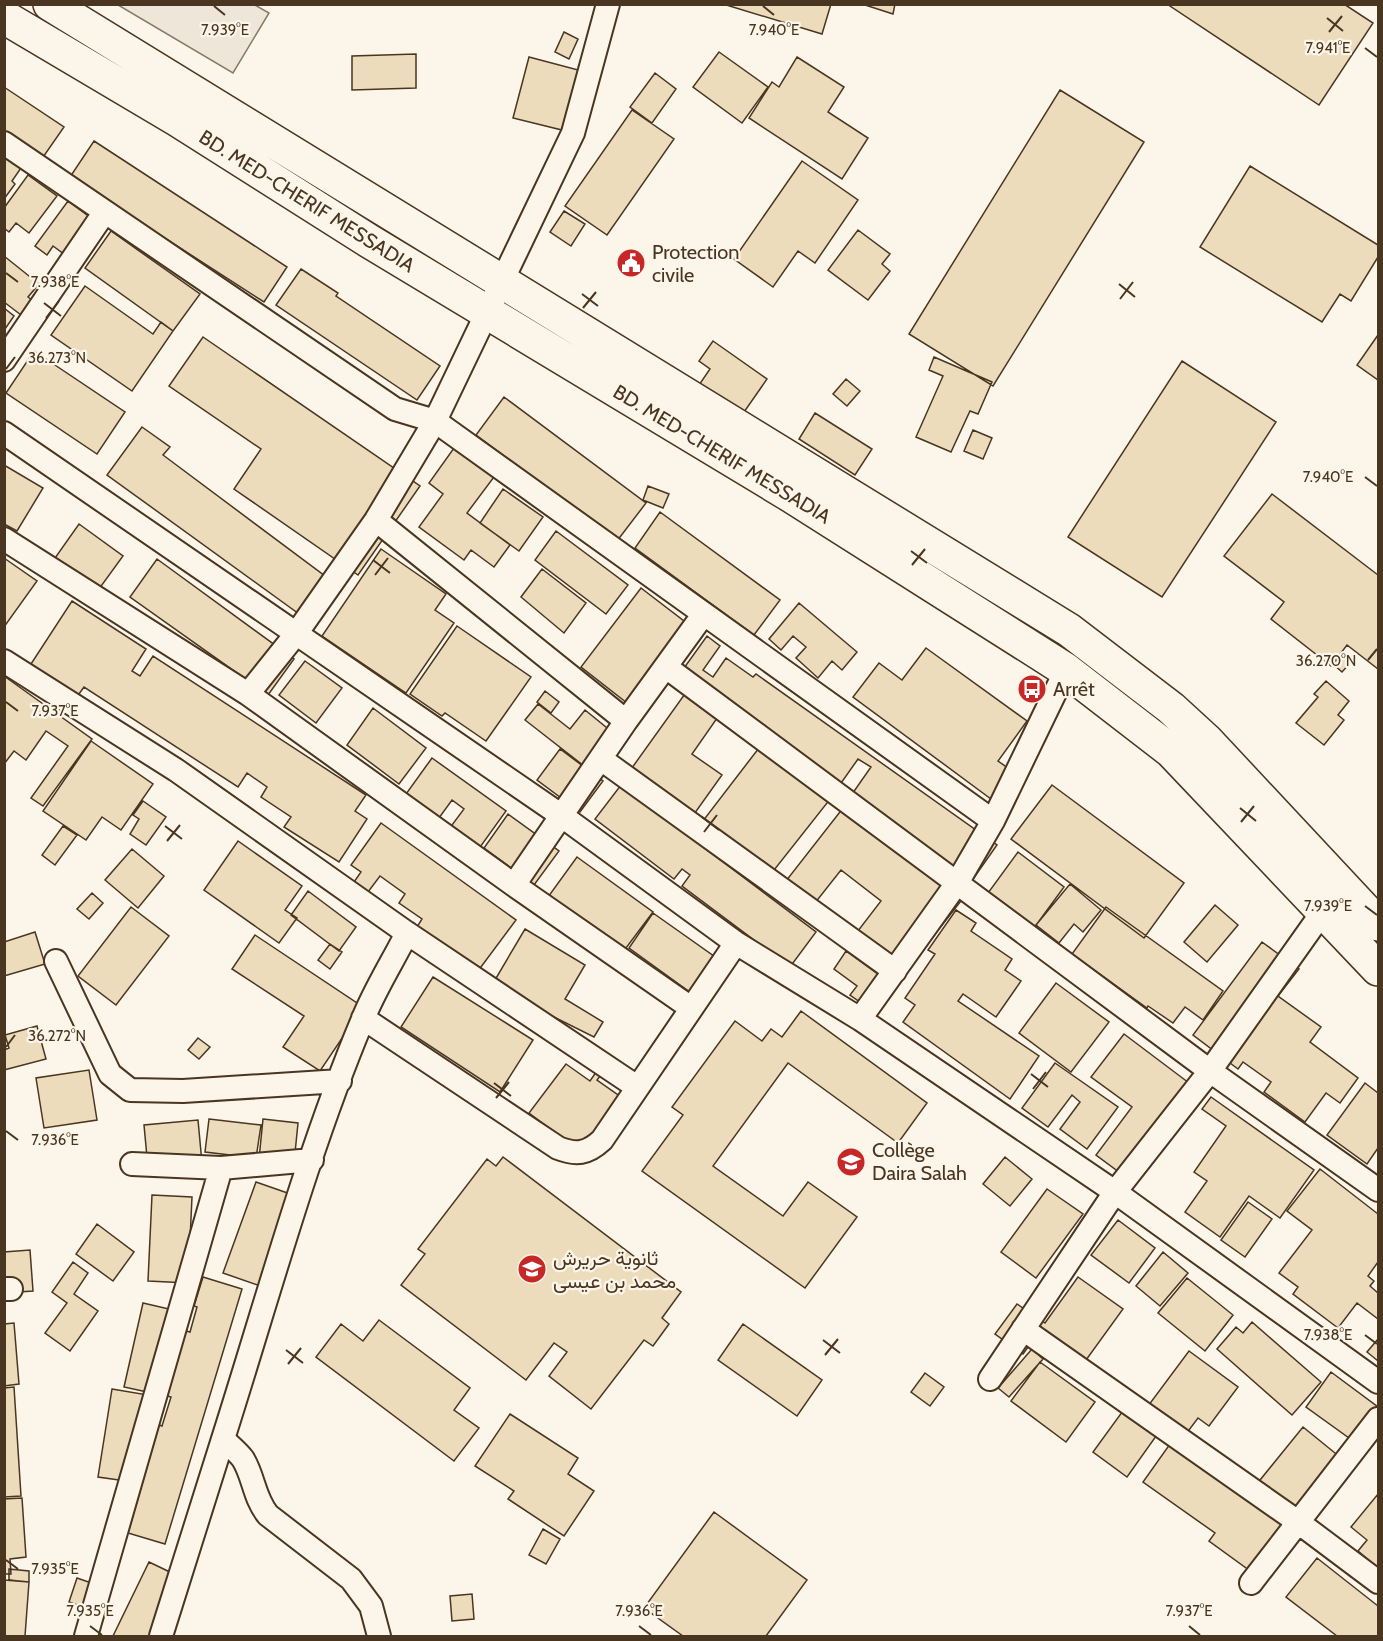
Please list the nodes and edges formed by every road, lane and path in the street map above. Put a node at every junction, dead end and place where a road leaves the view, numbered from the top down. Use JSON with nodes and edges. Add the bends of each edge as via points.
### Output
{"nodes":[{"id":1,"x":50,"y":4,"type":"edge"},
{"id":2,"x":608,"y":4,"type":"edge"},
{"id":3,"x":4,"y":17,"type":"edge"},
{"id":4,"x":4,"y":143,"type":"edge"},
{"id":5,"x":105,"y":213,"type":"junction"},
{"id":6,"x":502,"y":281,"type":"junction"},
{"id":7,"x":488,"y":313,"type":"junction"},
{"id":8,"x":4,"y":360,"type":"edge"},
{"id":9,"x":435,"y":421,"type":"junction"},
{"id":10,"x":4,"y":433,"type":"edge"},
{"id":11,"x":376,"y":520,"type":"junction"},
{"id":12,"x":4,"y":539,"type":"edge"},
{"id":13,"x":703,"y":615,"type":"junction"},
{"id":14,"x":296,"y":634,"type":"junction"},
{"id":15,"x":4,"y":661,"type":"edge"},
{"id":16,"x":666,"y":667,"type":"junction"},
{"id":17,"x":1066,"y":670,"type":"junction"},
{"id":18,"x":248,"y":694,"type":"junction"},
{"id":19,"x":626,"y":721,"type":"junction"},
{"id":20,"x":601,"y":759,"type":"junction"},
{"id":21,"x":562,"y":816,"type":"junction"},
{"id":22,"x":993,"y":821,"type":"junction"},
{"id":23,"x":957,"y":883,"type":"junction"},
{"id":24,"x":514,"y":885,"type":"junction"},
{"id":25,"x":1324,"y":910,"type":"junction"},
{"id":26,"x":1378,"y":924,"type":"edge"},
{"id":27,"x":407,"y":933,"type":"junction"},
{"id":28,"x":736,"y":943,"type":"junction"},
{"id":29,"x":56,"y":961,"type":"dead end"},
{"id":30,"x":1378,"y":969,"type":"edge"},
{"id":31,"x":895,"y":971,"type":"junction"},
{"id":32,"x":691,"y":1008,"type":"junction"},
{"id":33,"x":363,"y":1018,"type":"junction"},
{"id":34,"x":860,"y":1019,"type":"junction"},
{"id":35,"x":1210,"y":1071,"type":"junction"},
{"id":36,"x":340,"y":1081,"type":"junction"},
{"id":37,"x":637,"y":1088,"type":"junction"},
{"id":38,"x":312,"y":1160,"type":"junction"},
{"id":39,"x":132,"y":1164,"type":"dead end"},
{"id":40,"x":221,"y":1168,"type":"junction"},
{"id":41,"x":1378,"y":1190,"type":"edge"},
{"id":42,"x":1115,"y":1192,"type":"junction"},
{"id":43,"x":1023,"y":1329,"type":"junction"},
{"id":44,"x":990,"y":1379,"type":"dead end"},
{"id":45,"x":1378,"y":1382,"type":"edge"},
{"id":46,"x":1378,"y":1419,"type":"edge"},
{"id":47,"x":223,"y":1439,"type":"junction"},
{"id":48,"x":1298,"y":1522,"type":"junction"},
{"id":49,"x":1378,"y":1582,"type":"edge"},
{"id":50,"x":1251,"y":1583,"type":"dead end"},
{"id":51,"x":86,"y":1636,"type":"edge"},
{"id":52,"x":161,"y":1636,"type":"edge"},
{"id":53,"x":379,"y":1636,"type":"edge"}],
"edges":[{"from":1,"to":6,"type":"highway","name":"BD. MED-CHERIF MESSADIA"},
{"from":2,"to":6,"type":"street","via":[[573,134]]},
{"from":3,"to":7,"type":"highway","name":"BD. MED-CHERIF MESSADIA"},
{"from":4,"to":5,"type":"street"},
{"from":5,"to":8,"type":"street"},
{"from":5,"to":9,"type":"street","via":[[395,409]]},
{"from":6,"to":7,"type":"street"},
{"from":6,"to":26,"type":"highway","name":"BD. MED-CHERIF MESSADIA","via":[[1069,630],[1171,708],[1207,741]]},
{"from":7,"to":9,"type":"street"},
{"from":7,"to":17,"type":"highway","name":"BD. MED-CHERIF MESSADIA","via":[[790,495]]},
{"from":9,"to":11,"type":"street"},
{"from":9,"to":13,"type":"street"},
{"from":10,"to":14,"type":"street"},
{"from":11,"to":14,"type":"street"},
{"from":11,"to":19,"type":"street"},
{"from":12,"to":18,"type":"street"},
{"from":13,"to":16,"type":"street"},
{"from":13,"to":22,"type":"street"},
{"from":14,"to":18,"type":"street"},
{"from":14,"to":21,"type":"street"},
{"from":15,"to":27,"type":"street","via":[[176,770]]},
{"from":16,"to":19,"type":"street"},
{"from":16,"to":23,"type":"street"},
{"from":17,"to":22,"type":"street"},
{"from":17,"to":25,"type":"highway","name":"BD. MED-CHERIF MESSADIA","via":[[1171,751]]},
{"from":18,"to":24,"type":"street"},
{"from":19,"to":20,"type":"street"},
{"from":20,"to":21,"type":"street"},
{"from":20,"to":31,"type":"street"},
{"from":21,"to":24,"type":"street"},
{"from":21,"to":28,"type":"street"},
{"from":22,"to":23,"type":"street"},
{"from":23,"to":31,"type":"street"},
{"from":23,"to":35,"type":"street"},
{"from":24,"to":32,"type":"street"},
{"from":25,"to":30,"type":"highway","name":"BD. MED-CHERIF MESSADIA"},
{"from":25,"to":35,"type":"street"},
{"from":27,"to":33,"type":"street"},
{"from":27,"to":37,"type":"street"},
{"from":28,"to":32,"type":"street"},
{"from":28,"to":34,"type":"street"},
{"from":29,"to":36,"type":"street","via":[[110,1074],[130,1090],[183,1091]]},
{"from":31,"to":34,"type":"street"},
{"from":32,"to":37,"type":"street"},
{"from":33,"to":36,"type":"street"},
{"from":33,"to":37,"type":"street","via":[[508,1116],[558,1148],[573,1153],[592,1149],[602,1140]]},
{"from":34,"to":42,"type":"street"},
{"from":35,"to":41,"type":"street"},
{"from":35,"to":42,"type":"street"},
{"from":36,"to":38,"type":"street"},
{"from":38,"to":40,"type":"street"},
{"from":38,"to":47,"type":"street"},
{"from":39,"to":40,"type":"street"},
{"from":40,"to":51,"type":"street"},
{"from":42,"to":43,"type":"street"},
{"from":42,"to":45,"type":"street"},
{"from":43,"to":44,"type":"street"},
{"from":43,"to":48,"type":"street"},
{"from":46,"to":48,"type":"street"},
{"from":47,"to":52,"type":"street"},
{"from":47,"to":53,"type":"street","via":[[242,1458],[258,1502],[268,1515],[351,1579],[371,1606]]},
{"from":48,"to":49,"type":"street"},
{"from":48,"to":50,"type":"street"}]}
